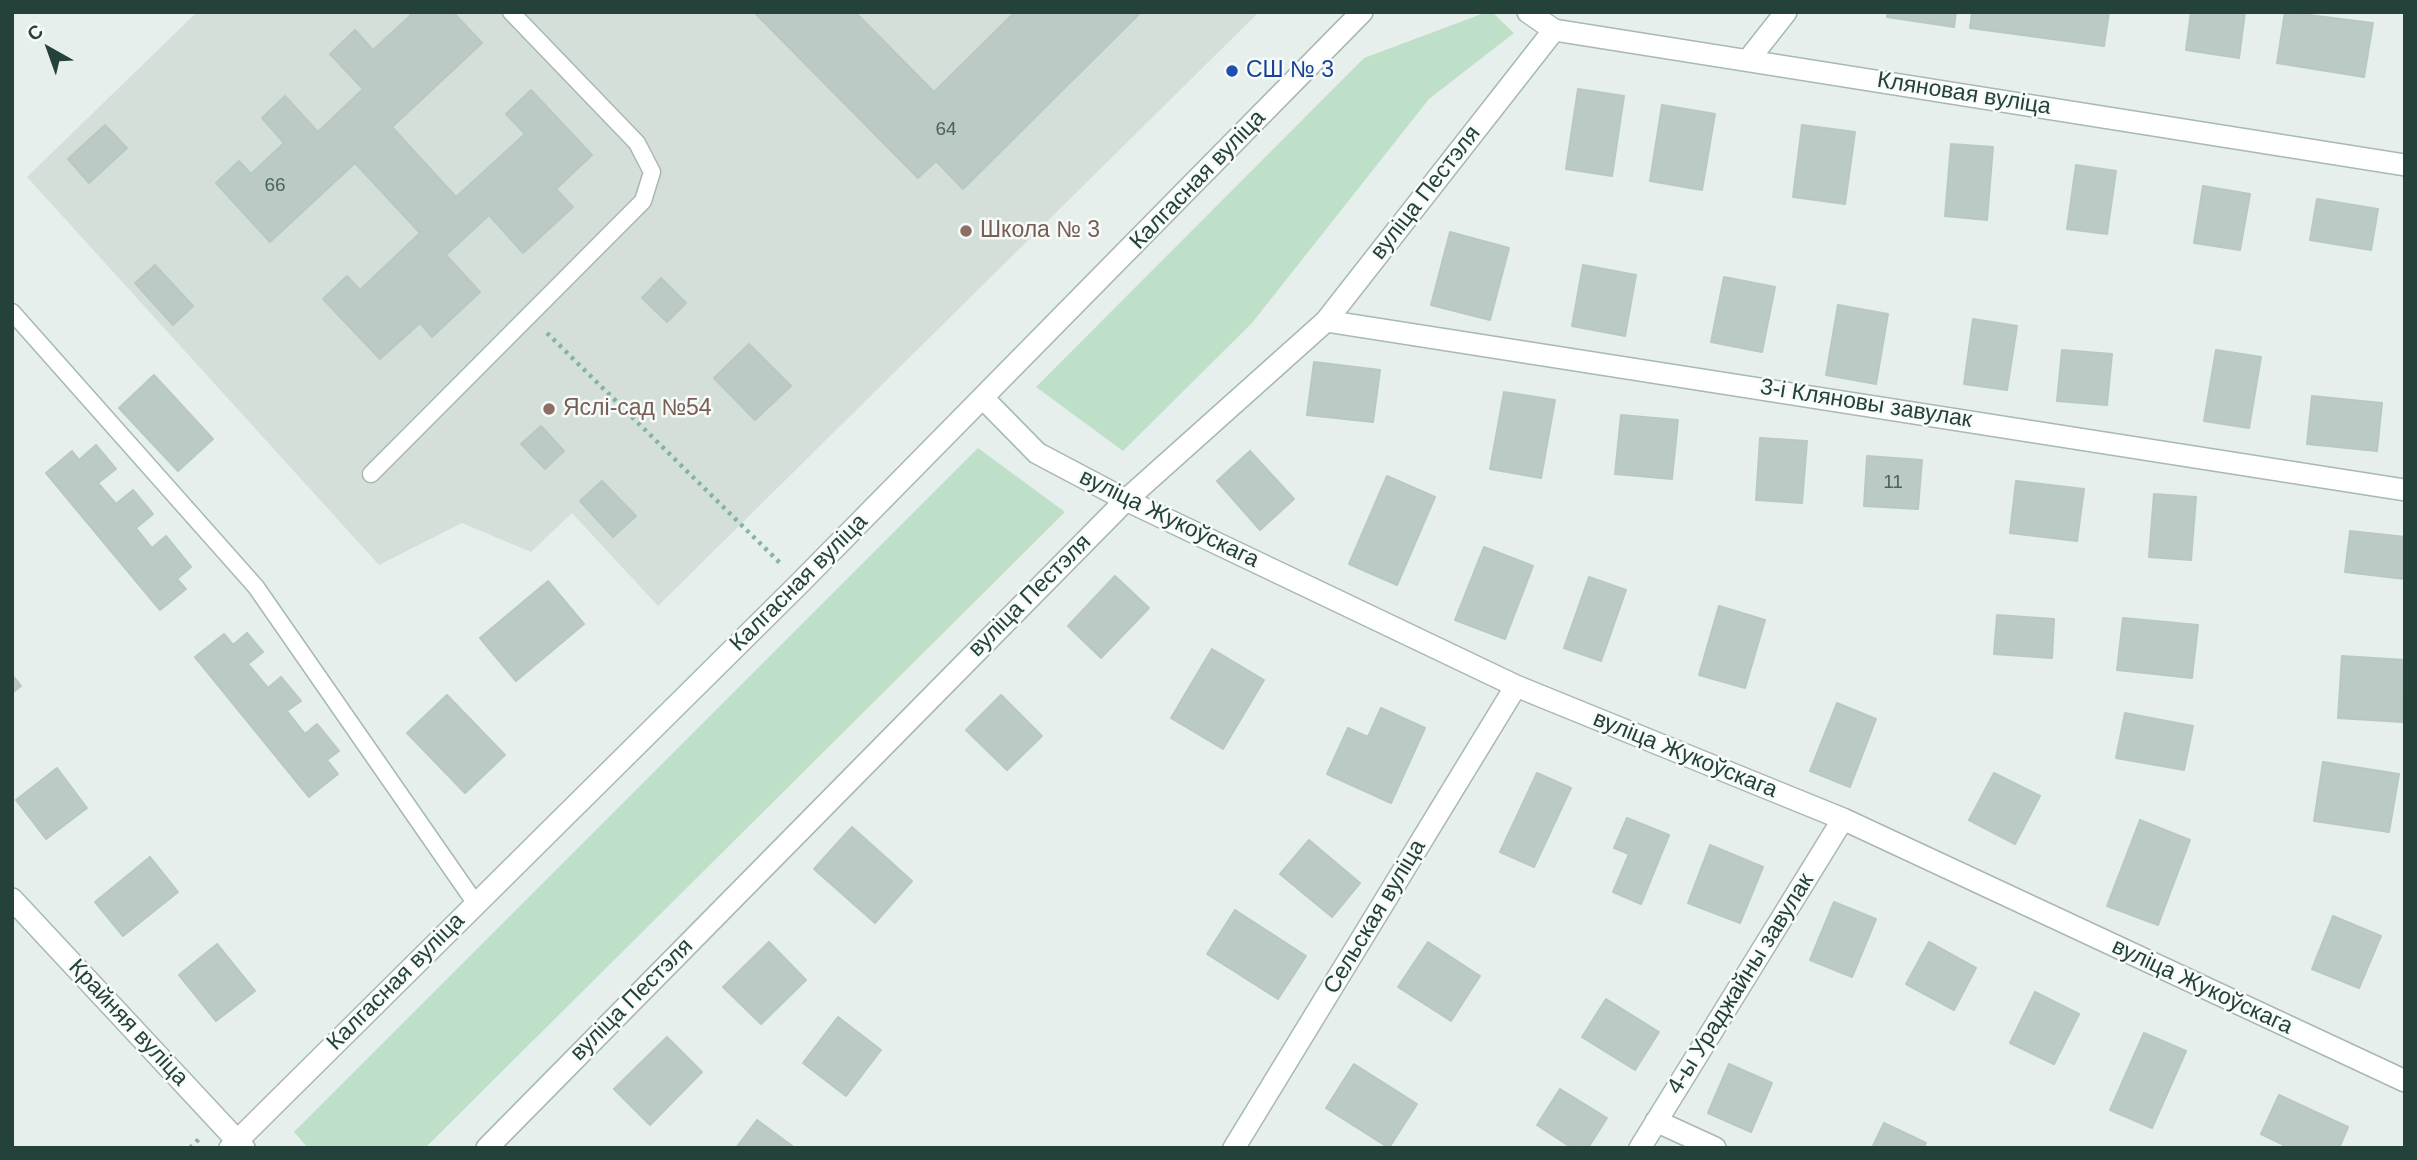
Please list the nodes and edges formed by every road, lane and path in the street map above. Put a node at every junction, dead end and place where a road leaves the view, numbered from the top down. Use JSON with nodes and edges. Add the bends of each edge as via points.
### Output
{"nodes":[{"id":1,"x":511,"y":12,"type":"edge"},
{"id":2,"x":1362,"y":12,"type":"edge"},
{"id":3,"x":1528,"y":12,"type":"edge"},
{"id":4,"x":1786,"y":12,"type":"edge"},
{"id":5,"x":1554,"y":30,"type":"junction"},
{"id":6,"x":1749,"y":59,"type":"junction"},
{"id":7,"x":2405,"y":165,"type":"edge"},
{"id":8,"x":12,"y":312,"type":"edge"},
{"id":9,"x":529,"y":315,"type":"junction"},
{"id":10,"x":1326,"y":320,"type":"junction"},
{"id":11,"x":984,"y":399,"type":"junction"},
{"id":12,"x":371,"y":474,"type":"dead end"},
{"id":13,"x":2405,"y":490,"type":"edge"},
{"id":14,"x":1126,"y":500,"type":"junction"},
{"id":15,"x":800,"y":583,"type":"junction"},
{"id":16,"x":1516,"y":686,"type":"junction"},
{"id":17,"x":1843,"y":819,"type":"junction"},
{"id":18,"x":12,"y":899,"type":"edge"},
{"id":19,"x":476,"y":904,"type":"junction"},
{"id":20,"x":2405,"y":1081,"type":"edge"},
{"id":21,"x":1656,"y":1121,"type":"junction"},
{"id":22,"x":237,"y":1145,"type":"edge"},
{"id":23,"x":487,"y":1148,"type":"edge"},
{"id":24,"x":1234,"y":1148,"type":"edge"},
{"id":25,"x":1640,"y":1148,"type":"edge"},
{"id":26,"x":1715,"y":1148,"type":"edge"}],
"edges":[{"from":1,"to":9,"type":"lane","via":[[637,142],[652,172],[643,201]]},
{"from":2,"to":11,"type":"street","name":"Калгасная вуліца"},
{"from":3,"to":5,"type":"street","name":"Кляновая вуліца"},
{"from":4,"to":6,"type":"street"},
{"from":5,"to":6,"type":"street","name":"Кляновая вуліца"},
{"from":5,"to":10,"type":"street","name":"вуліца Пестэля"},
{"from":6,"to":7,"type":"street","name":"Кляновая вуліца"},
{"from":8,"to":19,"type":"lane","via":[[256,587]]},
{"from":9,"to":12,"type":"lane"},
{"from":9,"to":15,"type":"path"},
{"from":10,"to":13,"type":"street","name":"3-і Кляновы завулак"},
{"from":10,"to":14,"type":"street","name":"вуліца Пестэля"},
{"from":11,"to":14,"type":"street","name":"вуліца Жукоўскага","via":[[1037,453]]},
{"from":11,"to":15,"type":"street","name":"Калгасная вуліца"},
{"from":14,"to":16,"type":"street","name":"вуліца Жукоўскага"},
{"from":14,"to":23,"type":"street","name":"вуліца Пестэля"},
{"from":15,"to":19,"type":"street","name":"Калгасная вуліца"},
{"from":16,"to":17,"type":"street","name":"вуліца Жукоўскага"},
{"from":16,"to":24,"type":"street","name":"Сельская вуліца"},
{"from":17,"to":20,"type":"street","name":"вуліца Жукоўскага"},
{"from":17,"to":21,"type":"street","name":"4-ы Ураджайны завулак"},
{"from":18,"to":22,"type":"street","name":"Крайняя вуліца"},
{"from":19,"to":22,"type":"street","name":"Калгасная вуліца"},
{"from":21,"to":25,"type":"street","name":"4-ы Ураджайны завулак"},
{"from":21,"to":26,"type":"street"}]}
